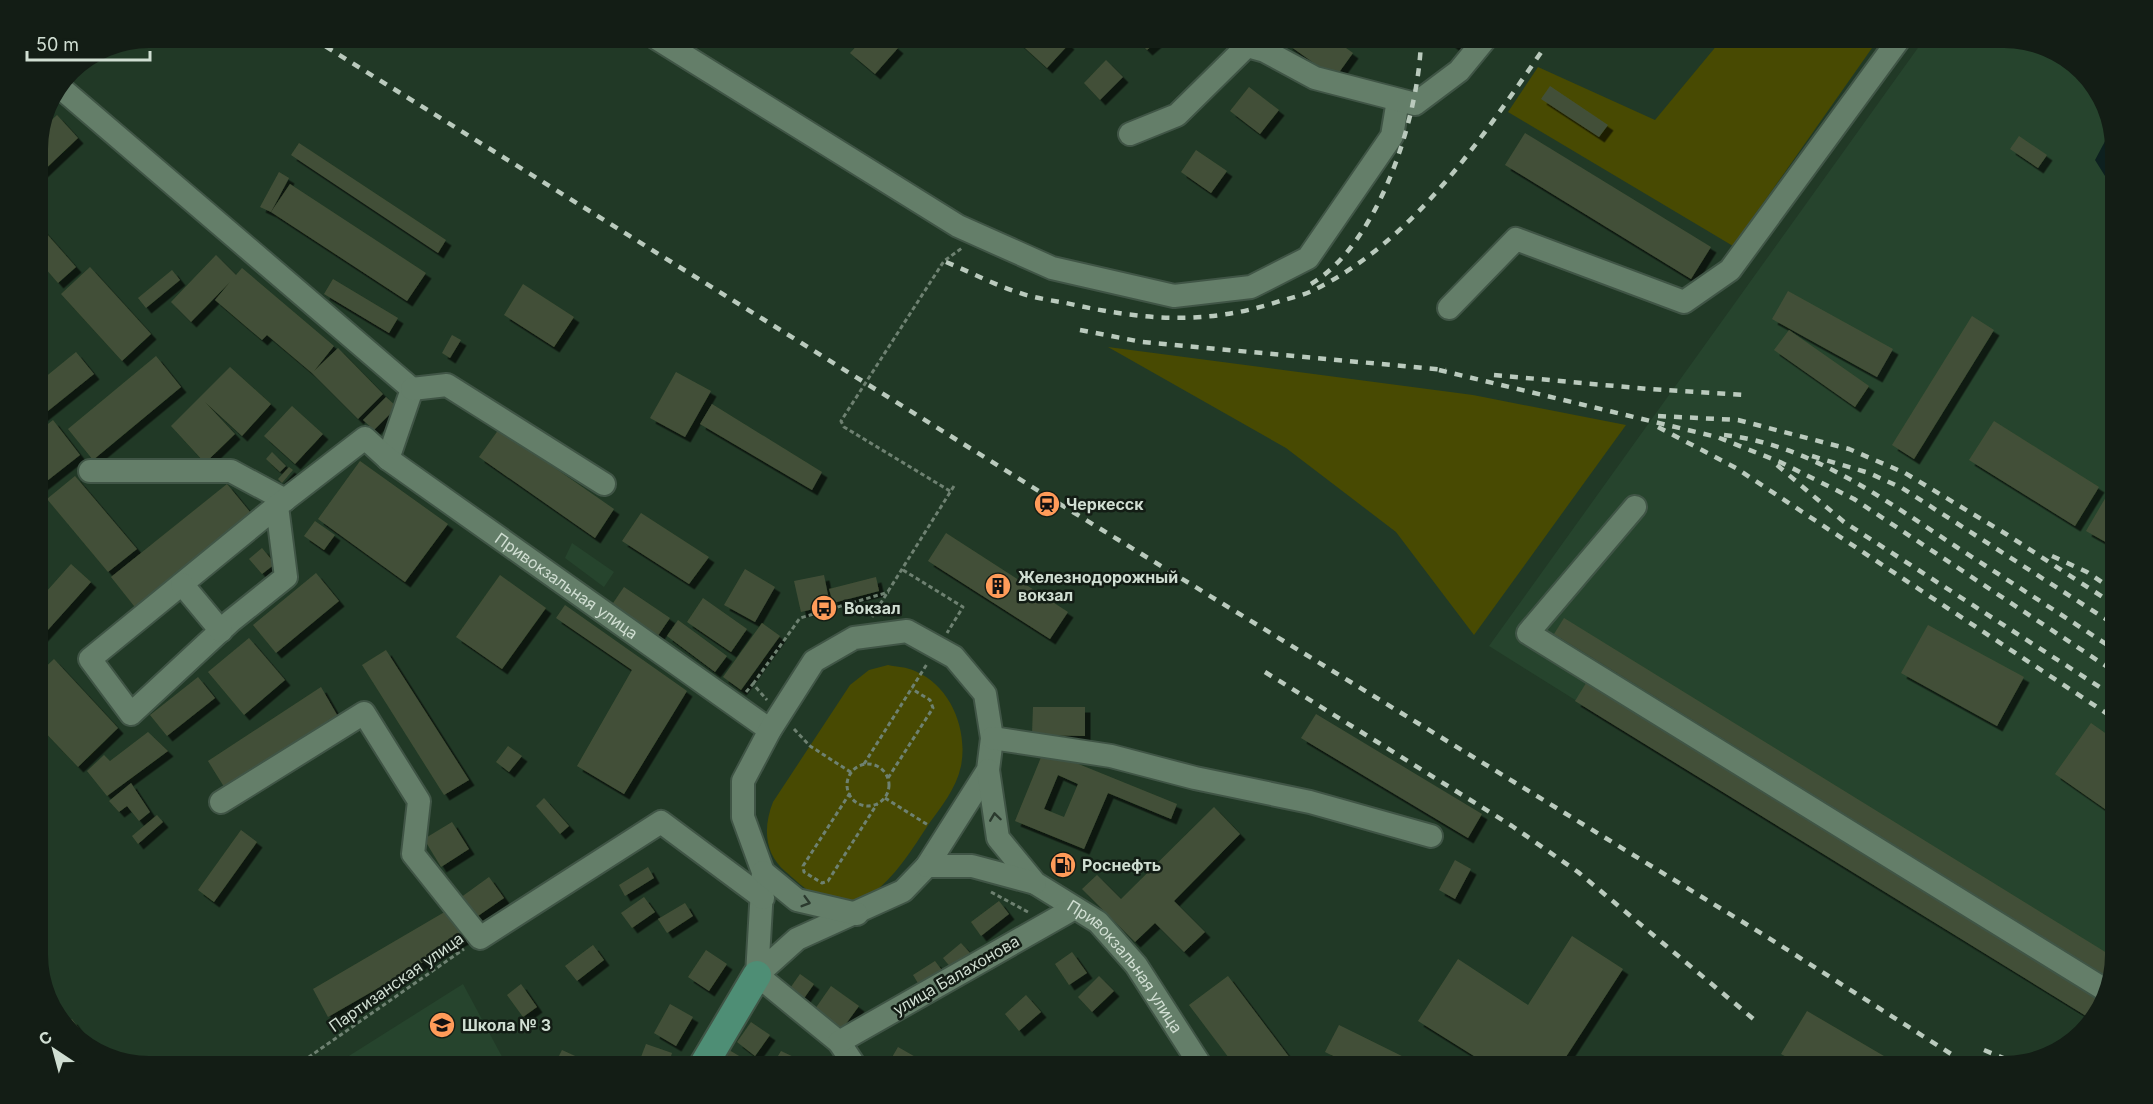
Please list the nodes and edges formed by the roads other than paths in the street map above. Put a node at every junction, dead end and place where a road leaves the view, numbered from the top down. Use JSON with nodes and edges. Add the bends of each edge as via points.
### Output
{"nodes":[{"id":1,"x":672,"y":48,"type":"edge"},
{"id":2,"x":1245,"y":48,"type":"edge"},
{"id":3,"x":1254,"y":48,"type":"edge"},
{"id":4,"x":1478,"y":48,"type":"edge"},
{"id":5,"x":1893,"y":48,"type":"edge"},
{"id":6,"x":66,"y":92,"type":"edge"},
{"id":7,"x":1398,"y":100,"type":"junction"},
{"id":8,"x":1130,"y":134,"type":"dead end"},
{"id":9,"x":1449,"y":308,"type":"dead end"},
{"id":10,"x":412,"y":389,"type":"junction"},
{"id":11,"x":388,"y":459,"type":"junction"},
{"id":12,"x":90,"y":471,"type":"dead end"},
{"id":13,"x":604,"y":484,"type":"dead end"},
{"id":14,"x":281,"y":503,"type":"junction"},
{"id":15,"x":1635,"y":507,"type":"dead end"},
{"id":16,"x":182,"y":584,"type":"junction"},
{"id":17,"x":221,"y":631,"type":"junction"},
{"id":18,"x":770,"y":730,"type":"junction"},
{"id":19,"x":992,"y":738,"type":"junction"},
{"id":20,"x":988,"y":770,"type":"junction"},
{"id":21,"x":221,"y":802,"type":"dead end"},
{"id":22,"x":1431,"y":836,"type":"dead end"},
{"id":23,"x":927,"y":866,"type":"junction"},
{"id":24,"x":763,"y":872,"type":"junction"},
{"id":25,"x":1035,"y":883,"type":"junction"},
{"id":26,"x":763,"y":898,"type":"junction"},
{"id":27,"x":1073,"y":909,"type":"junction"},
{"id":28,"x":857,"y":914,"type":"junction"},
{"id":29,"x":757,"y":975,"type":"junction"},
{"id":30,"x":2100,"y":987,"type":"edge"},
{"id":31,"x":839,"y":1042,"type":"junction"},
{"id":32,"x":709,"y":1056,"type":"edge"},
{"id":33,"x":848,"y":1056,"type":"edge"},
{"id":34,"x":1194,"y":1056,"type":"edge"}],
"edges":[{"from":1,"to":7,"type":"street","via":[[958,226],[1052,268],[1174,296],[1251,287],[1308,258],[1392,136]]},
{"from":2,"to":8,"type":"street","via":[[1177,115]]},
{"from":3,"to":7,"type":"street","via":[[1315,78]]},
{"from":4,"to":7,"type":"street","via":[[1459,71],[1415,104]]},
{"from":5,"to":9,"type":"street","via":[[1730,270],[1684,302],[1516,239]]},
{"from":6,"to":10,"type":"street"},
{"from":10,"to":11,"type":"street"},
{"from":10,"to":13,"type":"street","via":[[447,385]]},
{"from":11,"to":14,"type":"street","name":"Привокзальная улица","via":[[365,438]]},
{"from":11,"to":18,"type":"street","name":"Привокзальная улица"},
{"from":12,"to":14,"type":"street","via":[[231,471]]},
{"from":14,"to":16,"type":"street"},
{"from":14,"to":17,"type":"street","via":[[286,577]]},
{"from":15,"to":30,"type":"street","via":[[1528,633]]},
{"from":16,"to":17,"type":"street"},
{"from":16,"to":17,"type":"street","via":[[90,659],[131,714]]},
{"from":18,"to":19,"type":"street","via":[[814,661],[854,638],[907,631],[954,657],[985,694]]},
{"from":18,"to":24,"type":"street","via":[[743,781],[743,818]]},
{"from":19,"to":20,"type":"street"},
{"from":19,"to":22,"type":"street","via":[[1111,756],[1310,802]]},
{"from":20,"to":23,"type":"street"},
{"from":25,"to":20,"type":"street","name":"Привокзальная улица","one_way":true,"via":[[998,838]]},
{"from":21,"to":26,"type":"street","via":[[364,713],[418,801],[413,854],[480,938],[661,822]]},
{"from":23,"to":25,"type":"street","name":"Привокзальная улица","via":[[972,866]]},
{"from":23,"to":28,"type":"street","via":[[903,891]]},
{"from":24,"to":26,"type":"street"},
{"from":24,"to":28,"type":"street","one_way":true,"via":[[797,900]]},
{"from":25,"to":27,"type":"street","name":"Привокзальная улица"},
{"from":26,"to":29,"type":"street"},
{"from":27,"to":31,"type":"street","name":"улица Балахонова"},
{"from":27,"to":34,"type":"street","name":"Привокзальная улица","via":[[1098,922],[1136,966]]},
{"from":28,"to":29,"type":"street","via":[[797,939]]},
{"from":29,"to":31,"type":"street"},
{"from":29,"to":32,"type":"main road"},
{"from":31,"to":33,"type":"street"}]}
